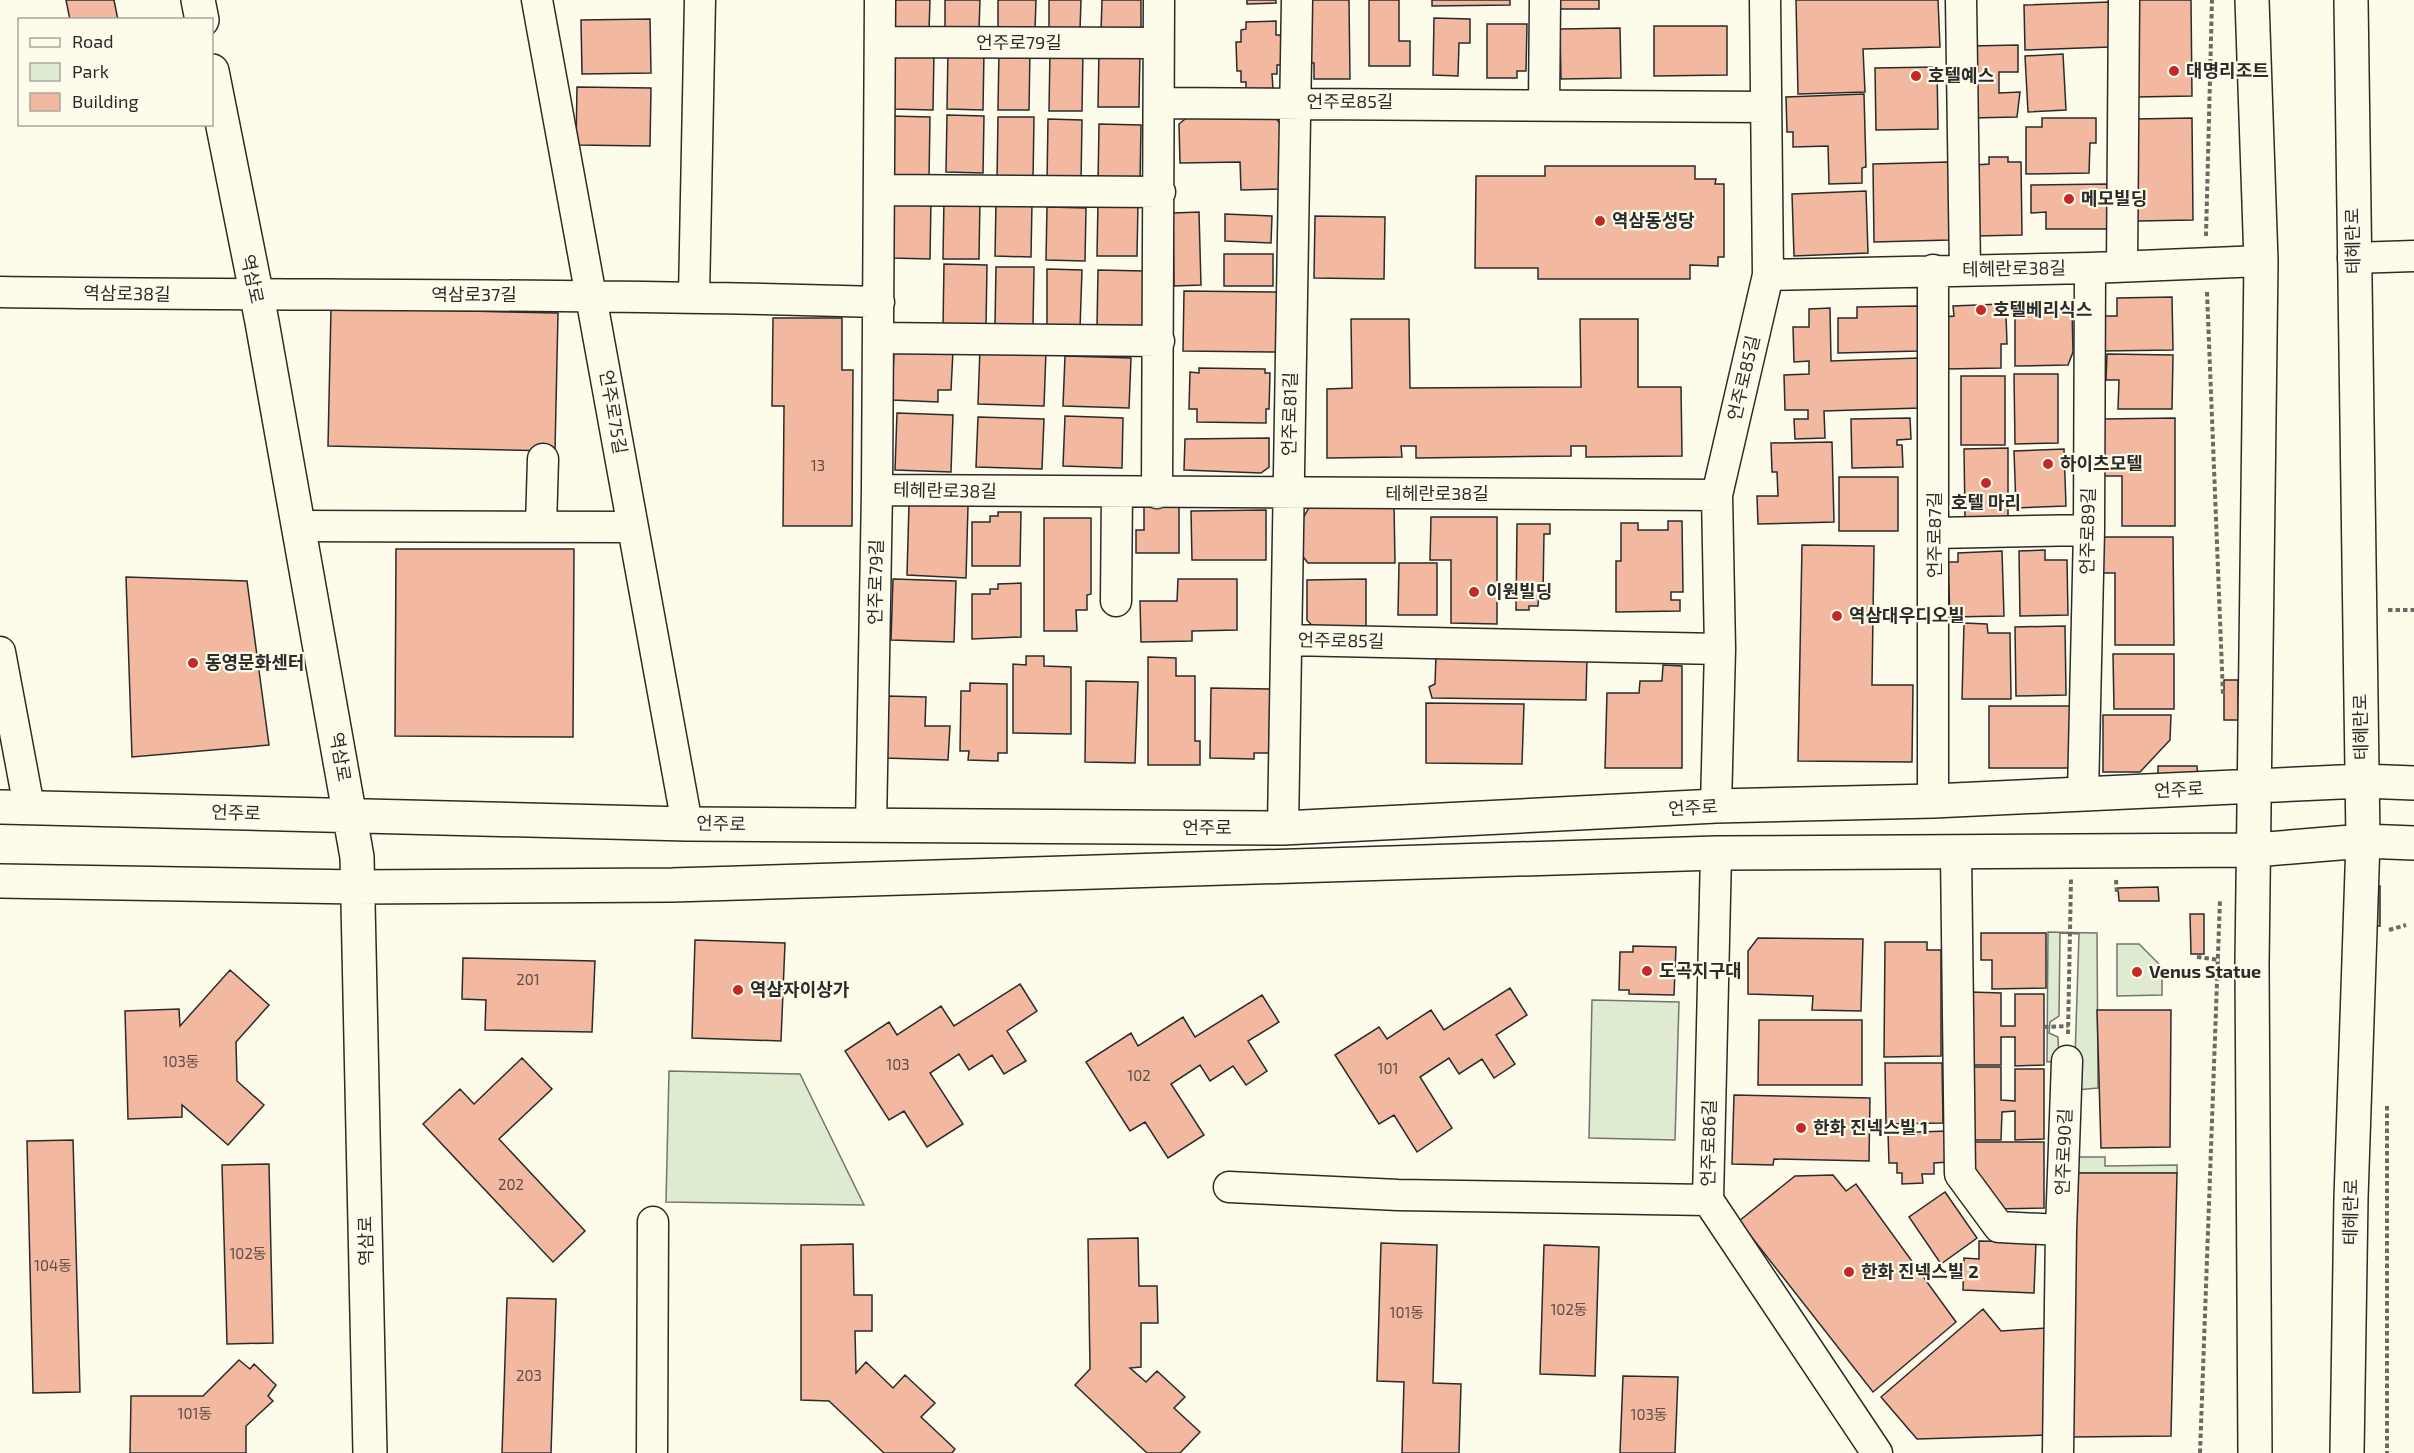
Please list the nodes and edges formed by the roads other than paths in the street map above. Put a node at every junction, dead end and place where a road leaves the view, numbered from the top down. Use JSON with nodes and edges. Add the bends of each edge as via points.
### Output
{"nodes":[{"id":1,"x":198,"y":0,"type":"edge"},
{"id":2,"x":537,"y":0,"type":"edge"},
{"id":3,"x":700,"y":0,"type":"edge"},
{"id":4,"x":880,"y":0,"type":"edge"},
{"id":5,"x":1159,"y":0,"type":"edge"},
{"id":6,"x":1297,"y":0,"type":"edge"},
{"id":7,"x":1545,"y":0,"type":"edge"},
{"id":8,"x":1765,"y":0,"type":"edge"},
{"id":9,"x":1961,"y":0,"type":"edge"},
{"id":10,"x":2124,"y":0,"type":"edge"},
{"id":11,"x":2252,"y":0,"type":"edge"},
{"id":12,"x":2351,"y":0,"type":"edge"},
{"id":13,"x":202,"y":18,"type":"edge"},
{"id":14,"x":880,"y":42,"type":"junction"},
{"id":15,"x":1158,"y":44,"type":"junction"},
{"id":16,"x":213,"y":76,"type":"edge"},
{"id":17,"x":1294,"y":102,"type":"junction"},
{"id":18,"x":1159,"y":103,"type":"junction"},
{"id":19,"x":1544,"y":104,"type":"junction"},
{"id":20,"x":1766,"y":107,"type":"junction"},
{"id":21,"x":880,"y":190,"type":"junction"},
{"id":22,"x":1160,"y":192,"type":"junction"},
{"id":23,"x":2414,"y":256,"type":"edge"},
{"id":24,"x":2353,"y":258,"type":"junction"},
{"id":25,"x":2260,"y":261,"type":"junction"},
{"id":26,"x":2122,"y":266,"type":"junction"},
{"id":27,"x":2090,"y":268,"type":"junction"},
{"id":28,"x":1933,"y":270,"type":"junction"},
{"id":29,"x":1965,"y":270,"type":"junction"},
{"id":30,"x":1768,"y":275,"type":"junction"},
{"id":31,"x":0,"y":292,"type":"edge"},
{"id":32,"x":591,"y":295,"type":"junction"},
{"id":33,"x":254,"y":296,"type":"junction"},
{"id":34,"x":694,"y":296,"type":"junction"},
{"id":35,"x":879,"y":302,"type":"junction"},
{"id":36,"x":879,"y":338,"type":"junction"},
{"id":37,"x":1160,"y":341,"type":"junction"},
{"id":38,"x":543,"y":459,"type":"dead end"},
{"id":39,"x":878,"y":490,"type":"junction"},
{"id":40,"x":1117,"y":492,"type":"junction"},
{"id":41,"x":1156,"y":493,"type":"junction"},
{"id":42,"x":1289,"y":494,"type":"junction"},
{"id":43,"x":1717,"y":495,"type":"junction"},
{"id":44,"x":298,"y":526,"type":"junction"},
{"id":45,"x":541,"y":527,"type":"junction"},
{"id":46,"x":633,"y":527,"type":"junction"},
{"id":47,"x":2089,"y":530,"type":"junction"},
{"id":48,"x":1935,"y":533,"type":"junction"},
{"id":49,"x":1116,"y":601,"type":"dead end"},
{"id":50,"x":1287,"y":640,"type":"junction"},
{"id":51,"x":1720,"y":649,"type":"junction"},
{"id":52,"x":0,"y":652,"type":"edge"},
{"id":53,"x":2362,"y":781,"type":"junction"},
{"id":54,"x":2414,"y":783,"type":"edge"},
{"id":55,"x":2254,"y":786,"type":"junction"},
{"id":56,"x":2083,"y":794,"type":"junction"},
{"id":57,"x":1933,"y":801,"type":"junction"},
{"id":58,"x":14,"y":807,"type":"edge"},
{"id":59,"x":1716,"y":807,"type":"junction"},
{"id":60,"x":350,"y":816,"type":"junction"},
{"id":61,"x":687,"y":824,"type":"junction"},
{"id":62,"x":871,"y":826,"type":"junction"},
{"id":63,"x":1283,"y":828,"type":"junction"},
{"id":64,"x":2363,"y":841,"type":"junction"},
{"id":65,"x":2414,"y":843,"type":"edge"},
{"id":66,"x":2255,"y":850,"type":"junction"},
{"id":67,"x":1716,"y":853,"type":"junction"},
{"id":68,"x":1956,"y":853,"type":"junction"},
{"id":69,"x":0,"y":881,"type":"edge"},
{"id":70,"x":358,"y":886,"type":"junction"},
{"id":71,"x":2067,"y":1061,"type":"road end"},
{"id":72,"x":1229,"y":1187,"type":"dead end"},
{"id":73,"x":1708,"y":1200,"type":"junction"},
{"id":74,"x":653,"y":1222,"type":"dead end"},
{"id":75,"x":2061,"y":1230,"type":"junction"},
{"id":76,"x":370,"y":1453,"type":"edge"},
{"id":77,"x":652,"y":1453,"type":"edge"},
{"id":78,"x":1877,"y":1453,"type":"edge"},
{"id":79,"x":2058,"y":1453,"type":"edge"},
{"id":80,"x":2255,"y":1453,"type":"edge"},
{"id":81,"x":2347,"y":1453,"type":"edge"}],
"edges":[{"from":1,"to":13,"type":"main road"},
{"from":2,"to":32,"type":"street","name":"언주로75길"},
{"from":3,"to":34,"type":"street"},
{"from":4,"to":14,"type":"street","name":"언주로79길"},
{"from":5,"to":15,"type":"street"},
{"from":6,"to":17,"type":"street","name":"언주로81길"},
{"from":7,"to":19,"type":"street"},
{"from":8,"to":20,"type":"street","name":"언주로85길"},
{"from":9,"to":29,"type":"street"},
{"from":10,"to":26,"type":"street"},
{"from":11,"to":25,"type":"main road"},
{"from":12,"to":24,"type":"main road","name":"테헤란로"},
{"from":14,"to":15,"type":"street","name":"언주로79길"},
{"from":14,"to":21,"type":"street","name":"언주로79길"},
{"from":15,"to":18,"type":"street"},
{"from":16,"to":33,"type":"main road","name":"역삼로"},
{"from":17,"to":18,"type":"street","name":"언주로85길"},
{"from":17,"to":19,"type":"street","name":"언주로85길"},
{"from":17,"to":42,"type":"street","name":"언주로81길"},
{"from":18,"to":22,"type":"street"},
{"from":19,"to":20,"type":"street","name":"언주로85길"},
{"from":20,"to":30,"type":"street","name":"언주로85길"},
{"from":21,"to":22,"type":"street"},
{"from":21,"to":35,"type":"street","name":"언주로79길"},
{"from":22,"to":37,"type":"street"},
{"from":23,"to":24,"type":"street"},
{"from":24,"to":53,"type":"main road","name":"테헤란로"},
{"from":25,"to":26,"type":"street","name":"테헤란로38길"},
{"from":25,"to":55,"type":"main road"},
{"from":26,"to":27,"type":"street","name":"테헤란로38길"},
{"from":27,"to":29,"type":"street","name":"테헤란로38길"},
{"from":27,"to":47,"type":"street","name":"언주로89길"},
{"from":28,"to":29,"type":"street","name":"테헤란로38길"},
{"from":28,"to":30,"type":"street","name":"테헤란로38길"},
{"from":28,"to":48,"type":"street","name":"언주로87길"},
{"from":30,"to":43,"type":"street","name":"언주로85길"},
{"from":31,"to":33,"type":"street","name":"역삼로38길"},
{"from":32,"to":33,"type":"street","name":"역삼로37길"},
{"from":32,"to":34,"type":"street","name":"역삼로37길"},
{"from":32,"to":46,"type":"street","name":"언주로75길"},
{"from":33,"to":44,"type":"main road","name":"역삼로"},
{"from":34,"to":35,"type":"street","name":"역삼로37길"},
{"from":35,"to":36,"type":"street","name":"언주로79길"},
{"from":36,"to":37,"type":"street"},
{"from":36,"to":39,"type":"street","name":"언주로79길"},
{"from":37,"to":41,"type":"street"},
{"from":38,"to":45,"type":"street"},
{"from":39,"to":40,"type":"street","name":"테헤란로38길"},
{"from":39,"to":62,"type":"street","name":"언주로79길"},
{"from":40,"to":41,"type":"street","name":"테헤란로38길"},
{"from":40,"to":49,"type":"street"},
{"from":41,"to":42,"type":"street","name":"테헤란로38길"},
{"from":42,"to":43,"type":"street","name":"테헤란로38길"},
{"from":42,"to":50,"type":"street","name":"언주로81길"},
{"from":43,"to":51,"type":"street","name":"언주로85길"},
{"from":44,"to":45,"type":"street"},
{"from":44,"to":60,"type":"main road","name":"역삼로"},
{"from":45,"to":46,"type":"street"},
{"from":46,"to":61,"type":"street","name":"언주로75길"},
{"from":47,"to":48,"type":"street"},
{"from":47,"to":56,"type":"street","name":"언주로89길"},
{"from":48,"to":57,"type":"street","name":"언주로87길"},
{"from":50,"to":51,"type":"street","name":"언주로85길"},
{"from":50,"to":63,"type":"street","name":"언주로81길"},
{"from":51,"to":59,"type":"street","name":"언주로85길"},
{"from":52,"to":58,"type":"street"},
{"from":53,"to":54,"type":"main road","name":"언주로"},
{"from":53,"to":55,"type":"main road","name":"언주로"},
{"from":53,"to":64,"type":"main road","name":"테헤란로"},
{"from":55,"to":56,"type":"main road","name":"언주로"},
{"from":55,"to":66,"type":"main road"},
{"from":56,"to":57,"type":"main road","name":"언주로"},
{"from":57,"to":59,"type":"main road","name":"언주로"},
{"from":58,"to":60,"type":"main road","name":"언주로"},
{"from":59,"to":63,"type":"main road","name":"언주로"},
{"from":60,"to":61,"type":"main road","name":"언주로"},
{"from":60,"to":70,"type":"main road","name":"역삼로"},
{"from":61,"to":62,"type":"main road","name":"언주로"},
{"from":62,"to":63,"type":"main road","name":"언주로"},
{"from":64,"to":65,"type":"main road"},
{"from":64,"to":66,"type":"main road"},
{"from":64,"to":81,"type":"main road","name":"테헤란로","via":[[2351,1174]]},
{"from":66,"to":68,"type":"main road"},
{"from":66,"to":80,"type":"main road"},
{"from":67,"to":68,"type":"main road"},
{"from":67,"to":70,"type":"main road","via":[[672,885]]},
{"from":67,"to":73,"type":"street","name":"언주로86길"},
{"from":68,"to":75,"type":"street","via":[[1960,1174],[2000,1227]]},
{"from":69,"to":70,"type":"main road"},
{"from":70,"to":76,"type":"main road","name":"역삼로"},
{"from":71,"to":75,"type":"street","name":"언주로90길"},
{"from":72,"to":73,"type":"street","via":[[1398,1195]]},
{"from":73,"to":78,"type":"street","name":"언주로86길"},
{"from":74,"to":77,"type":"street"},
{"from":75,"to":79,"type":"street","name":"언주로90길"}]}
